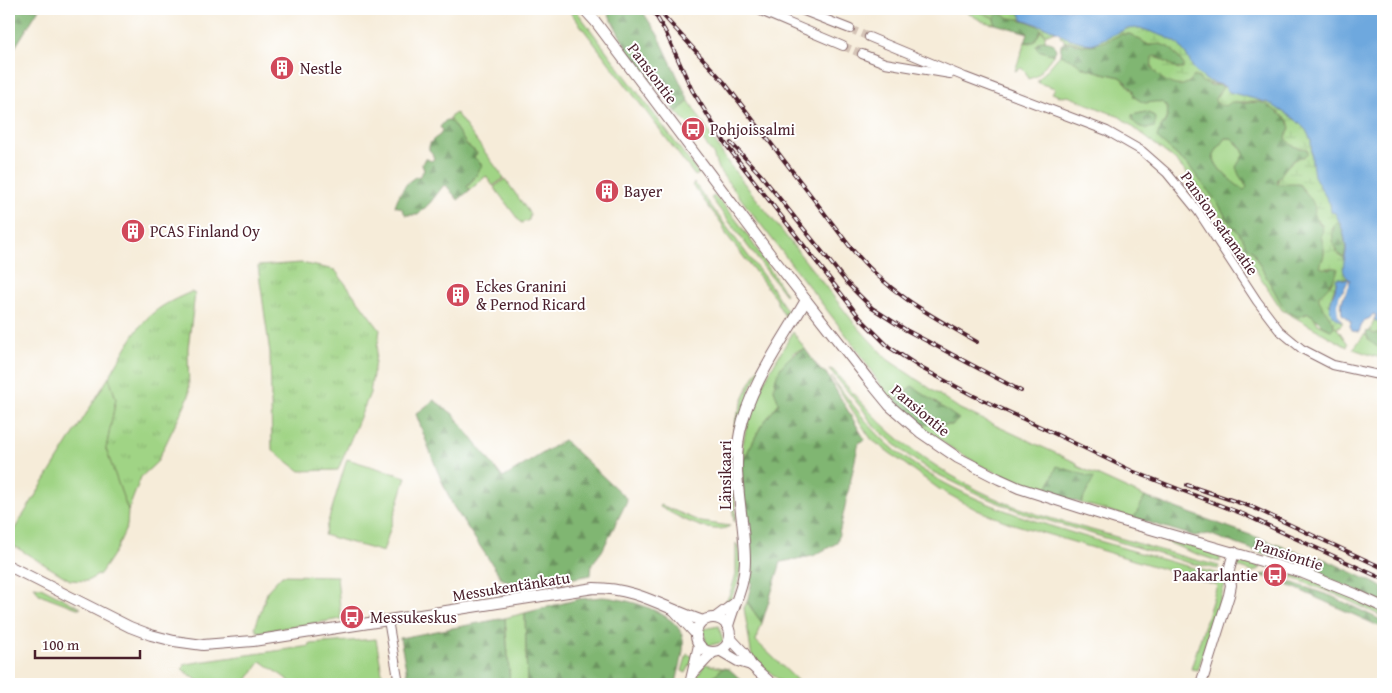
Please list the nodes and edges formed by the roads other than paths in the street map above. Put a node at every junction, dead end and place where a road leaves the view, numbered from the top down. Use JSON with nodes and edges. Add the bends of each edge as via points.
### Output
{"nodes":[{"id":1,"x":584,"y":9,"type":"edge"},
{"id":2,"x":590,"y":9,"type":"edge"},
{"id":3,"x":756,"y":9,"type":"edge"},
{"id":4,"x":799,"y":9,"type":"edge"},
{"id":5,"x":595,"y":21,"type":"junction"},
{"id":6,"x":850,"y":29,"type":"tunnel mouth"},
{"id":7,"x":869,"y":37,"type":"tunnel mouth"},
{"id":8,"x":843,"y":46,"type":"tunnel mouth"},
{"id":9,"x":862,"y":54,"type":"tunnel mouth"},
{"id":10,"x":965,"y":77,"type":"junction"},
{"id":11,"x":806,"y":300,"type":"junction"},
{"id":12,"x":1383,"y":376,"type":"edge"},
{"id":13,"x":1234,"y":552,"type":"junction"},
{"id":14,"x":9,"y":566,"type":"edge"},
{"id":15,"x":735,"y":603,"type":"junction"},
{"id":16,"x":1383,"y":607,"type":"edge"},
{"id":17,"x":674,"y":610,"type":"junction"},
{"id":18,"x":715,"y":618,"type":"junction"},
{"id":19,"x":388,"y":620,"type":"junction"},
{"id":20,"x":703,"y":621,"type":"junction"},
{"id":21,"x":728,"y":626,"type":"junction"},
{"id":22,"x":696,"y":634,"type":"junction"},
{"id":23,"x":730,"y":638,"type":"junction"},
{"id":24,"x":699,"y":645,"type":"junction"},
{"id":25,"x":717,"y":652,"type":"junction"},
{"id":26,"x":751,"y":665,"type":"junction"},
{"id":27,"x":694,"y":672,"type":"junction"},
{"id":28,"x":398,"y":684,"type":"edge"},
{"id":29,"x":690,"y":684,"type":"edge"},
{"id":30,"x":772,"y":684,"type":"edge"},
{"id":31,"x":1201,"y":684,"type":"edge"}],
"edges":[{"from":1,"to":5,"type":"street","name":"Pansiontie"},
{"from":2,"to":5,"type":"street","name":"Pansiontie"},
{"from":3,"to":8,"type":"street"},
{"from":4,"to":6,"type":"street"},
{"from":5,"to":11,"type":"street","name":"Pansiontie"},
{"from":7,"to":10,"type":"street","name":"Pansion satamatie"},
{"from":9,"to":10,"type":"street","name":"Pansion satamatie","via":[[885,63]]},
{"from":10,"to":12,"type":"street","name":"Pansion satamatie","via":[[1107,132],[1142,151],[1167,173],[1198,212],[1278,330],[1333,365]]},
{"from":11,"to":13,"type":"street","name":"Pansiontie","via":[[890,406],[958,458],[1047,498]]},
{"from":11,"to":15,"type":"street","name":"Länsikaari","via":[[755,389],[741,428],[737,474],[745,562]]},
{"from":13,"to":16,"type":"street","name":"Pansiontie","via":[[1303,573]]},
{"from":13,"to":31,"type":"street","via":[[1228,574],[1230,590]]},
{"from":14,"to":19,"type":"street","name":"Messukentänkatu","via":[[130,627],[162,639],[189,644],[236,644]]},
{"from":15,"to":18,"type":"street"},
{"from":15,"to":21,"type":"street","name":"Länsikaari"},
{"from":17,"to":19,"type":"street","name":"Messukentänkatu","via":[[631,592],[594,588]]},
{"from":17,"to":20,"type":"street","name":"Messukentänkatu"},
{"from":17,"to":22,"type":"street","name":"Messukentänkatu"},
{"from":18,"to":20,"type":"street"},
{"from":18,"to":21,"type":"street"},
{"from":19,"to":28,"type":"street"},
{"from":20,"to":22,"type":"street"},
{"from":21,"to":23,"type":"street"},
{"from":22,"to":24,"type":"street"},
{"from":23,"to":25,"type":"street","via":[[727,645]]},
{"from":23,"to":26,"type":"street"},
{"from":24,"to":25,"type":"street","via":[[706,651]]},
{"from":24,"to":27,"type":"street"},
{"from":25,"to":26,"type":"street"},
{"from":25,"to":27,"type":"street"},
{"from":26,"to":30,"type":"street"},
{"from":27,"to":29,"type":"street"}]}
